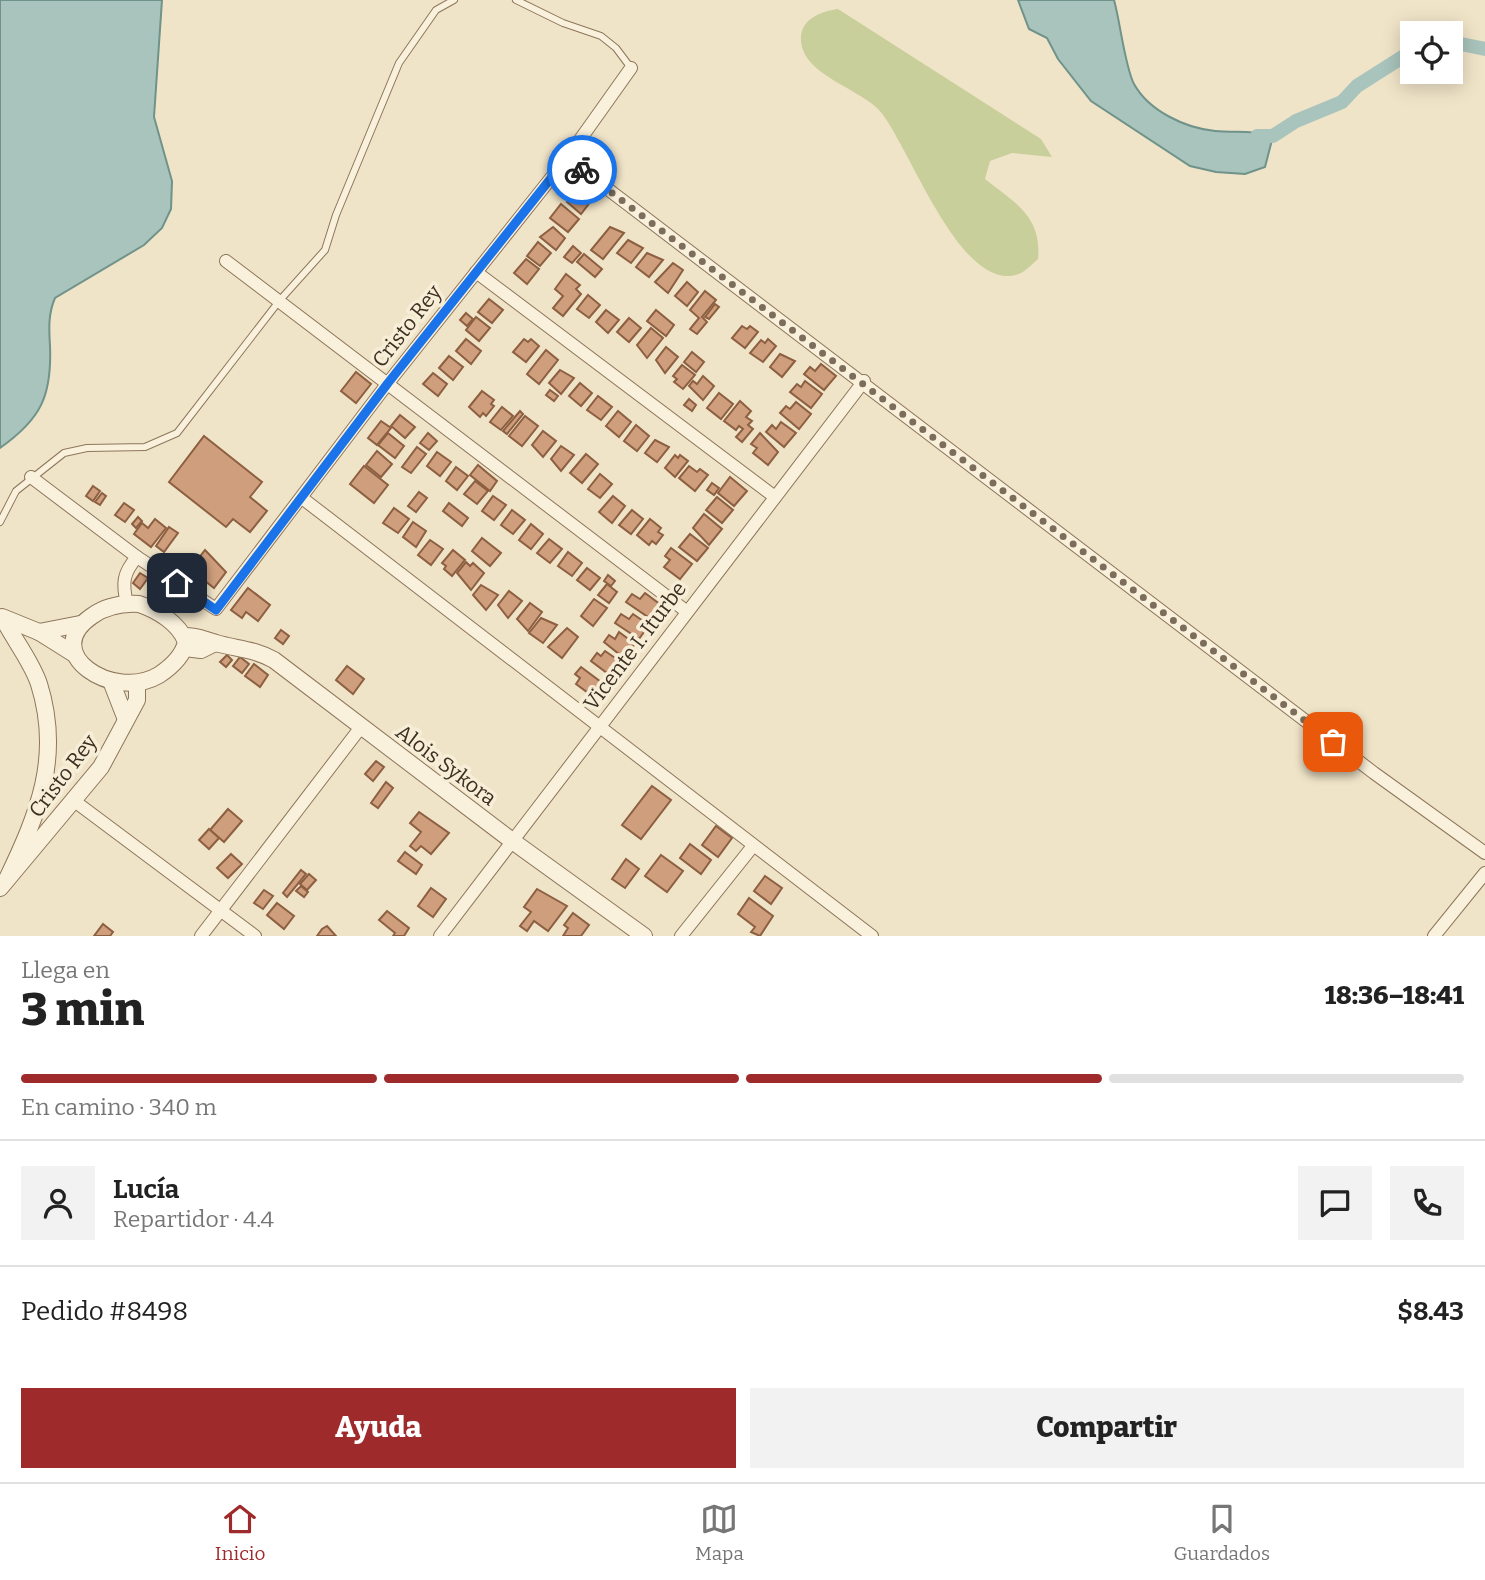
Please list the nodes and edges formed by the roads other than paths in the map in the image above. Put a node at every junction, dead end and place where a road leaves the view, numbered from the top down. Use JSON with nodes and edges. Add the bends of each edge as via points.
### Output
{"nodes":[{"id":1,"x":454,"y":0,"type":"edge"},
{"id":2,"x":516,"y":0,"type":"edge"},
{"id":3,"x":631,"y":68,"type":"joint"},
{"id":4,"x":567,"y":158,"type":"junction"},
{"id":5,"x":226,"y":261,"type":"dead end"},
{"id":6,"x":476,"y":272,"type":"junction"},
{"id":7,"x":280,"y":300,"type":"junction"},
{"id":8,"x":864,"y":381,"type":"junction"},
{"id":9,"x":388,"y":383,"type":"junction"},
{"id":10,"x":31,"y":477,"type":"junction"},
{"id":11,"x":775,"y":497,"type":"junction"},
{"id":12,"x":302,"y":498,"type":"junction"},
{"id":13,"x":0,"y":522,"type":"edge"},
{"id":14,"x":137,"y":558,"type":"junction"},
{"id":15,"x":127,"y":604,"type":"junction"},
{"id":16,"x":686,"y":611,"type":"junction"},
{"id":17,"x":2,"y":617,"type":"edge"},
{"id":18,"x":80,"y":625,"type":"junction"},
{"id":19,"x":39,"y":632,"type":"junction"},
{"id":20,"x":184,"y":642,"type":"junction"},
{"id":21,"x":75,"y":654,"type":"junction"},
{"id":22,"x":111,"y":681,"type":"junction"},
{"id":23,"x":137,"y":684,"type":"junction"},
{"id":24,"x":125,"y":717,"type":"junction"},
{"id":25,"x":362,"y":727,"type":"junction"},
{"id":26,"x":598,"y":727,"type":"junction"},
{"id":27,"x":73,"y":800,"type":"junction"},
{"id":28,"x":511,"y":840,"type":"junction"},
{"id":29,"x":753,"y":846,"type":"junction"},
{"id":30,"x":1485,"y":853,"type":"edge"},
{"id":31,"x":1485,"y":873,"type":"edge"},
{"id":32,"x":4,"y":884,"type":"edge"},
{"id":33,"x":221,"y":909,"type":"junction"},
{"id":34,"x":201,"y":936,"type":"edge"},
{"id":35,"x":255,"y":936,"type":"edge"},
{"id":36,"x":440,"y":936,"type":"edge"},
{"id":37,"x":644,"y":936,"type":"edge"},
{"id":38,"x":681,"y":936,"type":"edge"},
{"id":39,"x":872,"y":936,"type":"edge"},
{"id":40,"x":1434,"y":936,"type":"edge"}],
"edges":[{"from":1,"to":7,"type":"lane","via":[[436,10],[399,63],[325,250]]},
{"from":2,"to":3,"type":"lane","via":[[601,36]]},
{"from":3,"to":4,"type":"street","name":"Cristo Rey"},
{"from":4,"to":6,"type":"street","name":"Cristo Rey"},
{"from":4,"to":8,"type":"street"},
{"from":5,"to":7,"type":"street"},
{"from":6,"to":9,"type":"street","name":"Cristo Rey"},
{"from":6,"to":11,"type":"street"},
{"from":7,"to":9,"type":"street"},
{"from":7,"to":10,"type":"lane","via":[[177,433],[145,447],[64,453]]},
{"from":8,"to":11,"type":"street","name":"Vicente I. Iturbe"},
{"from":8,"to":30,"type":"street","via":[[1168,617]]},
{"from":9,"to":12,"type":"street","name":"Cristo Rey"},
{"from":9,"to":16,"type":"street"},
{"from":10,"to":13,"type":"lane","via":[[16,491]]},
{"from":10,"to":14,"type":"street"},
{"from":11,"to":16,"type":"street","name":"Vicente I. Iturbe"},
{"from":12,"to":14,"type":"street","name":"Cristo Rey","via":[[216,610]]},
{"from":12,"to":26,"type":"street"},
{"from":14,"to":15,"type":"street","via":[[122,585]]},
{"from":15,"to":18,"type":"street","via":[[106,608]]},
{"from":15,"to":20,"type":"street","via":[[160,614]]},
{"from":16,"to":26,"type":"street","name":"Vicente I. Iturbe"},
{"from":17,"to":19,"type":"street"},
{"from":17,"to":32,"type":"street","via":[[39,682],[49,730],[47,776],[35,821]]},
{"from":18,"to":19,"type":"street"},
{"from":18,"to":21,"type":"street","via":[[72,640]]},
{"from":19,"to":21,"type":"street"},
{"from":20,"to":23,"type":"street","via":[[163,672]]},
{"from":20,"to":25,"type":"street","name":"Alois Sykora","via":[[201,635],[215,643],[262,653]]},
{"from":21,"to":22,"type":"street","via":[[92,673]]},
{"from":22,"to":23,"type":"street"},
{"from":22,"to":24,"type":"street"},
{"from":23,"to":24,"type":"street","name":"Cristo Rey","via":[[136,700]]},
{"from":24,"to":27,"type":"street","name":"Cristo Rey","via":[[101,766]]},
{"from":25,"to":28,"type":"street","name":"Alois Sykora"},
{"from":25,"to":33,"type":"street"},
{"from":26,"to":28,"type":"street","name":"Vicente I. Iturbe"},
{"from":26,"to":29,"type":"street"},
{"from":27,"to":32,"type":"street","name":"Cristo Rey"},
{"from":27,"to":33,"type":"street"},
{"from":28,"to":36,"type":"street","name":"Vicente I. Iturbe"},
{"from":28,"to":37,"type":"street","name":"Alois Sykora"},
{"from":29,"to":38,"type":"street"},
{"from":29,"to":39,"type":"street"},
{"from":31,"to":40,"type":"street"},
{"from":33,"to":34,"type":"street"},
{"from":33,"to":35,"type":"street"}]}
